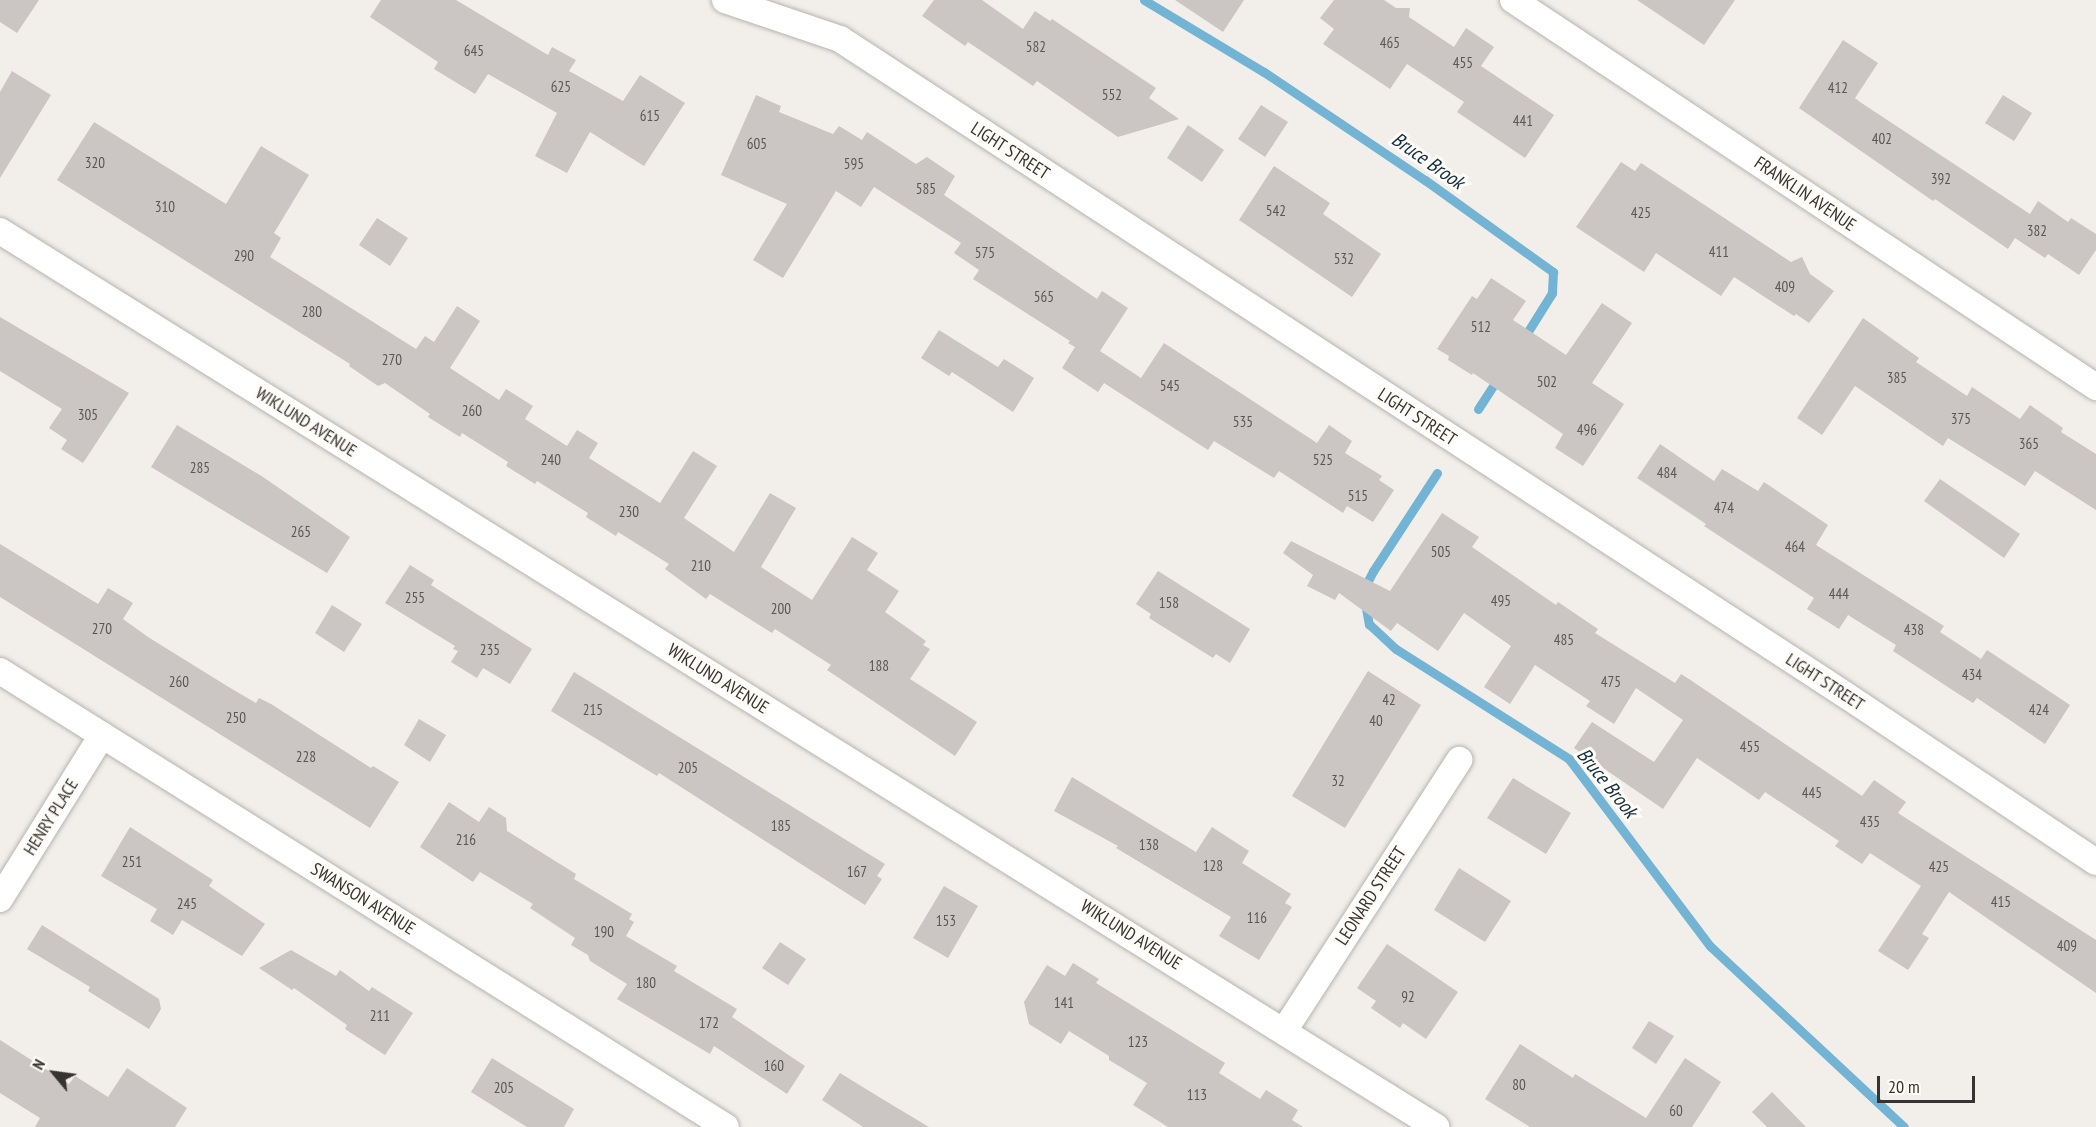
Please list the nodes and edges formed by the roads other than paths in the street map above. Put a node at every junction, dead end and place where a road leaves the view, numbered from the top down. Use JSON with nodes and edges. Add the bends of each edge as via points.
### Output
{"nodes":[{"id":1,"x":725,"y":0,"type":"edge"},
{"id":2,"x":1513,"y":0,"type":"edge"},
{"id":3,"x":0,"y":231,"type":"edge"},
{"id":4,"x":2096,"y":387,"type":"edge"},
{"id":5,"x":0,"y":671,"type":"edge"},
{"id":6,"x":102,"y":735,"type":"junction"},
{"id":7,"x":1458,"y":760,"type":"dead end"},
{"id":8,"x":2096,"y":862,"type":"edge"},
{"id":9,"x":0,"y":899,"type":"edge"},
{"id":10,"x":1284,"y":1031,"type":"junction"},
{"id":11,"x":726,"y":1127,"type":"edge"},
{"id":12,"x":1436,"y":1127,"type":"edge"}],
"edges":[{"from":1,"to":8,"type":"street","name":"LIGHT STREET","via":[[840,39]]},
{"from":2,"to":4,"type":"street","name":"FRANKLIN AVENUE"},
{"from":3,"to":10,"type":"street","name":"WIKLUND AVENUE"},
{"from":5,"to":6,"type":"street","name":"SWANSON AVENUE"},
{"from":6,"to":9,"type":"street","name":"HENRY PLACE"},
{"from":6,"to":11,"type":"street","name":"SWANSON AVENUE"},
{"from":7,"to":10,"type":"street","name":"LEONARD STREET"},
{"from":10,"to":12,"type":"street","name":"WIKLUND AVENUE"}]}
